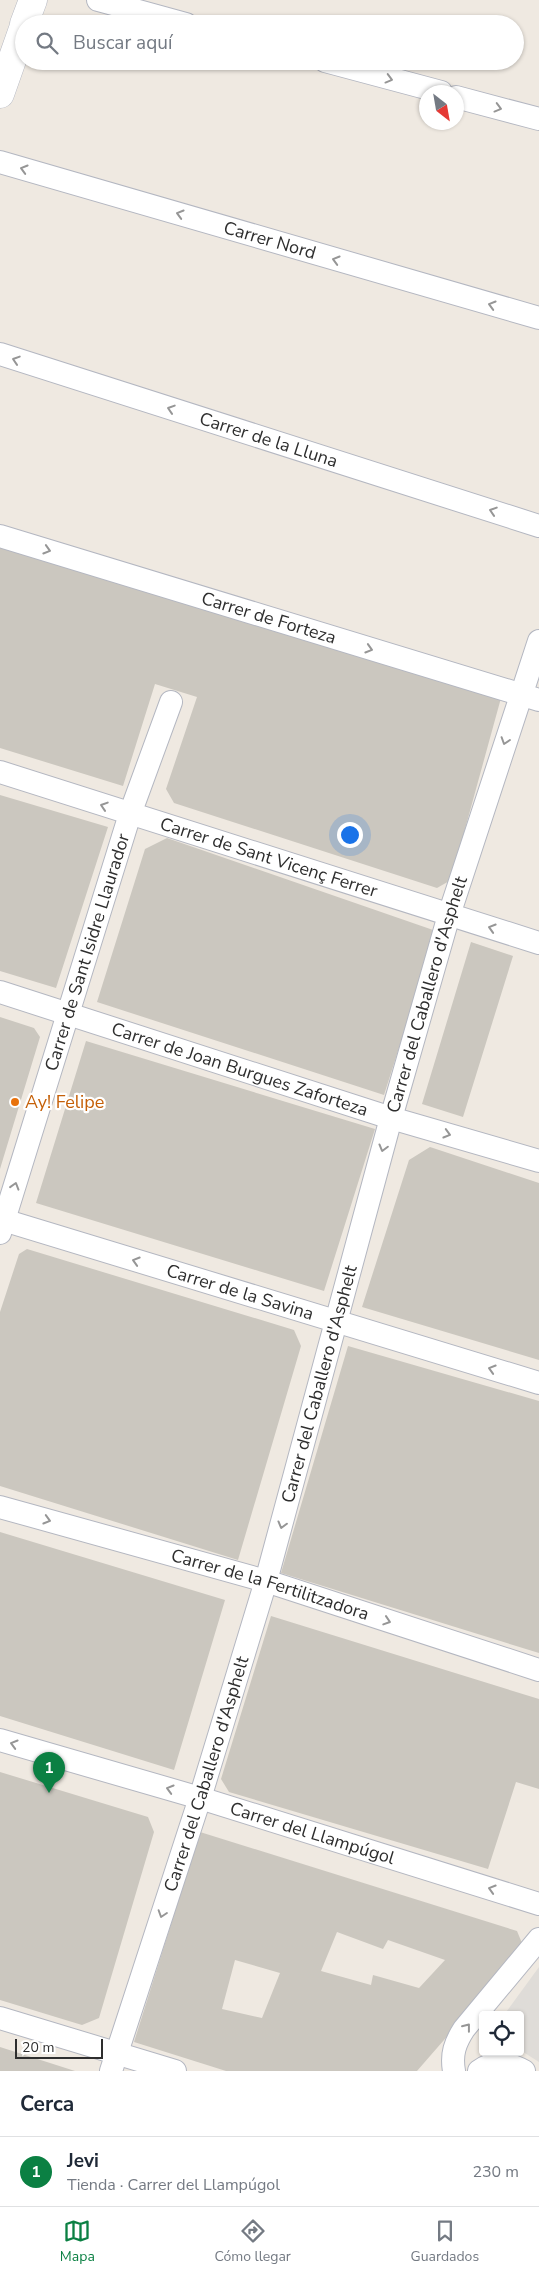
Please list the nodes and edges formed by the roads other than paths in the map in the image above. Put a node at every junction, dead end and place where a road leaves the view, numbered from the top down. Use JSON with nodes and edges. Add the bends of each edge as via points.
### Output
{"nodes":[{"id":1,"x":33,"y":0,"type":"edge"},
{"id":2,"x":98,"y":0,"type":"edge"},
{"id":3,"x":28,"y":15,"type":"edge"},
{"id":4,"x":153,"y":15,"type":"edge"},
{"id":5,"x":15,"y":51,"type":"edge"},
{"id":6,"x":359,"y":70,"type":"edge"},
{"id":7,"x":419,"y":86,"type":"edge"},
{"id":8,"x":0,"y":94,"type":"edge"},
{"id":9,"x":464,"y":99,"type":"edge"},
{"id":10,"x":539,"y":119,"type":"edge"},
{"id":11,"x":0,"y":162,"type":"edge"},
{"id":12,"x":539,"y":318,"type":"edge"},
{"id":13,"x":0,"y":354,"type":"edge"},
{"id":14,"x":539,"y":526,"type":"edge"},
{"id":15,"x":0,"y":536,"type":"edge"},
{"id":16,"x":539,"y":641,"type":"edge"},
{"id":17,"x":530,"y":698,"type":"edge"},
{"id":18,"x":171,"y":702,"type":"dead end"},
{"id":19,"x":0,"y":772,"type":"edge"},
{"id":20,"x":130,"y":814,"type":"junction"},
{"id":21,"x":449,"y":915,"type":"junction"},
{"id":22,"x":539,"y":943,"type":"edge"},
{"id":23,"x":0,"y":992,"type":"edge"},
{"id":24,"x":68,"y":1014,"type":"junction"},
{"id":25,"x":391,"y":1118,"type":"junction"},
{"id":26,"x":539,"y":1161,"type":"edge"},
{"id":27,"x":1,"y":1224,"type":"edge"},
{"id":28,"x":337,"y":1323,"type":"junction"},
{"id":29,"x":539,"y":1383,"type":"edge"},
{"id":30,"x":0,"y":1507,"type":"edge"},
{"id":31,"x":266,"y":1581,"type":"junction"},
{"id":32,"x":539,"y":1670,"type":"edge"},
{"id":33,"x":0,"y":1740,"type":"edge"},
{"id":34,"x":200,"y":1798,"type":"junction"},
{"id":35,"x":539,"y":1904,"type":"edge"},
{"id":36,"x":539,"y":1939,"type":"edge"},
{"id":37,"x":0,"y":2018,"type":"edge"},
{"id":38,"x":114,"y":2061,"type":"edge"},
{"id":39,"x":175,"y":2071,"type":"edge"},
{"id":40,"x":454,"y":2071,"type":"edge"},
{"id":41,"x":479,"y":2071,"type":"edge"},
{"id":42,"x":524,"y":2071,"type":"edge"}],
"edges":[{"from":1,"to":3,"type":"main road"},
{"from":2,"to":4,"type":"street"},
{"from":5,"to":8,"type":"main road"},
{"from":6,"to":7,"type":"street","one_way":true},
{"from":9,"to":10,"type":"street","one_way":true},
{"from":12,"to":11,"type":"street","name":"Carrer Nord","one_way":true},
{"from":14,"to":13,"type":"street","name":"Carrer de la Lluna","one_way":true},
{"from":15,"to":17,"type":"street","name":"Carrer de Forteza","one_way":true},
{"from":16,"to":17,"type":"street","name":"Carrer del Caballero d'Asphelt"},
{"from":17,"to":21,"type":"street","name":"Carrer del Caballero d'Asphelt","one_way":true},
{"from":18,"to":20,"type":"street","name":"Carrer de Sant Isidre Llaurador"},
{"from":20,"to":19,"type":"street","name":"Carrer de Sant Vicenç Ferrer","one_way":true},
{"from":20,"to":21,"type":"street","name":"Carrer de Sant Vicenç Ferrer"},
{"from":20,"to":24,"type":"street","name":"Carrer de Sant Isidre Llaurador"},
{"from":22,"to":21,"type":"street","name":"Carrer de Sant Vicenç Ferrer","one_way":true},
{"from":21,"to":25,"type":"street","name":"Carrer del Caballero d'Asphelt"},
{"from":23,"to":24,"type":"street","name":"Carrer de Joan Burgues Zaforteza"},
{"from":24,"to":25,"type":"street","name":"Carrer de Joan Burgues Zaforteza"},
{"from":27,"to":24,"type":"street","name":"Carrer de Sant Isidre Llaurador","one_way":true},
{"from":25,"to":26,"type":"street","name":"Carrer de Joan Burgues Zaforteza","one_way":true},
{"from":25,"to":28,"type":"street","name":"Carrer del Caballero d'Asphelt","one_way":true},
{"from":28,"to":27,"type":"street","name":"Carrer de la Savina","one_way":true},
{"from":29,"to":28,"type":"street","name":"Carrer de la Savina","one_way":true},
{"from":28,"to":31,"type":"street","name":"Carrer del Caballero d'Asphelt","one_way":true},
{"from":30,"to":31,"type":"street","name":"Carrer de la Fertilitzadora","one_way":true},
{"from":31,"to":32,"type":"street","name":"Carrer de la Fertilitzadora","one_way":true},
{"from":31,"to":34,"type":"street","name":"Carrer del Caballero d'Asphelt"},
{"from":34,"to":33,"type":"street","name":"Carrer del Llampúgol","one_way":true},
{"from":35,"to":34,"type":"street","name":"Carrer del Llampúgol","one_way":true},
{"from":34,"to":38,"type":"street","name":"Carrer del Caballero d'Asphelt","one_way":true},
{"from":40,"to":36,"type":"street","one_way":true,"via":[[454,2045],[464,2029]]},
{"from":37,"to":38,"type":"street"},
{"from":38,"to":39,"type":"street"},
{"from":41,"to":42,"type":"street","via":[[486,2065],[501,2064]]}]}
